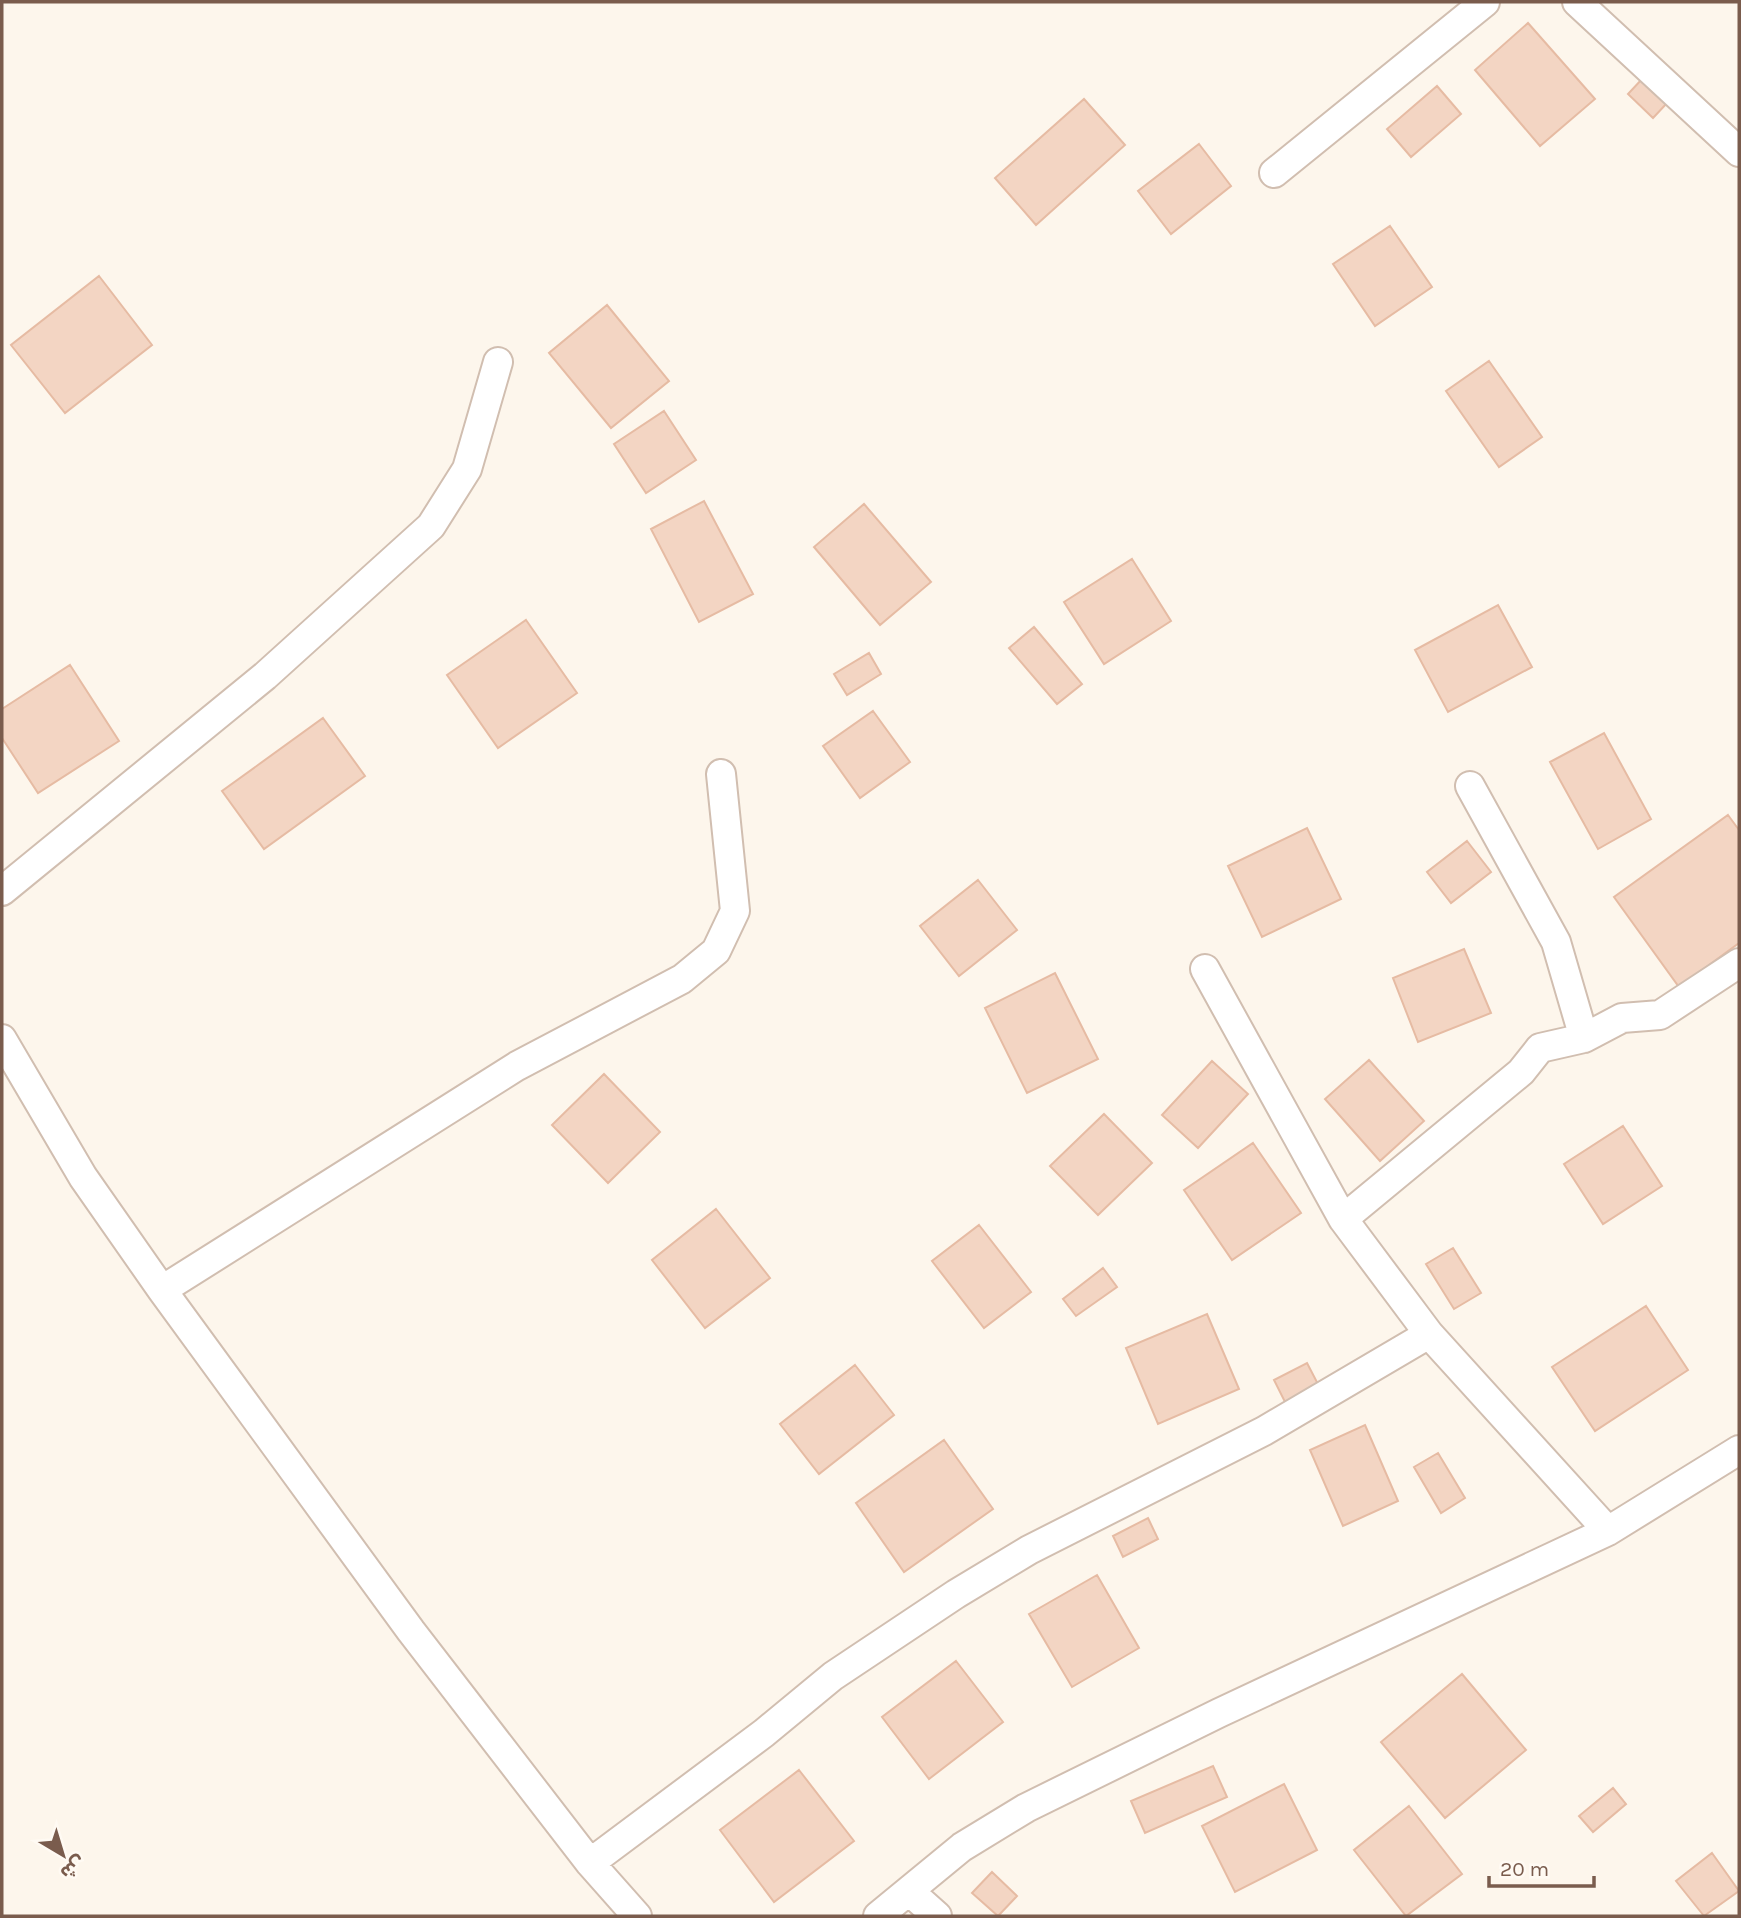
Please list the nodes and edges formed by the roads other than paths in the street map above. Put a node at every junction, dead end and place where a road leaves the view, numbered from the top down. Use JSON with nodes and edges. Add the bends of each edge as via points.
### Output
{"nodes":[{"id":1,"x":1485,"y":2,"type":"edge"},
{"id":2,"x":1577,"y":2,"type":"edge"},
{"id":3,"x":1739,"y":152,"type":"edge"},
{"id":4,"x":1274,"y":173,"type":"dead end"},
{"id":5,"x":498,"y":362,"type":"dead end"},
{"id":6,"x":721,"y":774,"type":"dead end"},
{"id":7,"x":1470,"y":786,"type":"dead end"},
{"id":8,"x":2,"y":891,"type":"edge"},
{"id":9,"x":1739,"y":963,"type":"edge"},
{"id":10,"x":1205,"y":970,"type":"dead end"},
{"id":11,"x":1584,"y":1038,"type":"junction"},
{"id":12,"x":2,"y":1039,"type":"edge"},
{"id":13,"x":1343,"y":1219,"type":"junction"},
{"id":14,"x":162,"y":1290,"type":"junction"},
{"id":15,"x":1429,"y":1334,"type":"junction"},
{"id":16,"x":1739,"y":1450,"type":"edge"},
{"id":17,"x":1608,"y":1531,"type":"junction"},
{"id":18,"x":590,"y":1863,"type":"junction"},
{"id":19,"x":909,"y":1891,"type":"junction"},
{"id":20,"x":637,"y":1916,"type":"edge"},
{"id":21,"x":878,"y":1916,"type":"edge"},
{"id":22,"x":937,"y":1916,"type":"edge"}],
"edges":[{"from":1,"to":4,"type":"street"},
{"from":2,"to":3,"type":"street"},
{"from":5,"to":8,"type":"street","via":[[467,470],[431,526],[265,676]]},
{"from":6,"to":14,"type":"street","via":[[735,911],[716,951],[682,979],[517,1066]]},
{"from":7,"to":11,"type":"street","via":[[1556,942]]},
{"from":9,"to":11,"type":"street","via":[[1660,1015],[1622,1018]]},
{"from":10,"to":13,"type":"street"},
{"from":11,"to":13,"type":"street","via":[[1540,1048],[1521,1072]]},
{"from":12,"to":14,"type":"street","via":[[83,1177]]},
{"from":13,"to":15,"type":"street"},
{"from":14,"to":18,"type":"street","via":[[411,1631]]},
{"from":15,"to":17,"type":"street"},
{"from":15,"to":18,"type":"street","via":[[1264,1431],[1029,1550],[956,1594],[834,1676]]},
{"from":16,"to":17,"type":"street"},
{"from":17,"to":19,"type":"street","via":[[1085,1777],[962,1847]]},
{"from":18,"to":20,"type":"street"},
{"from":19,"to":21,"type":"street"},
{"from":19,"to":22,"type":"street"}]}
